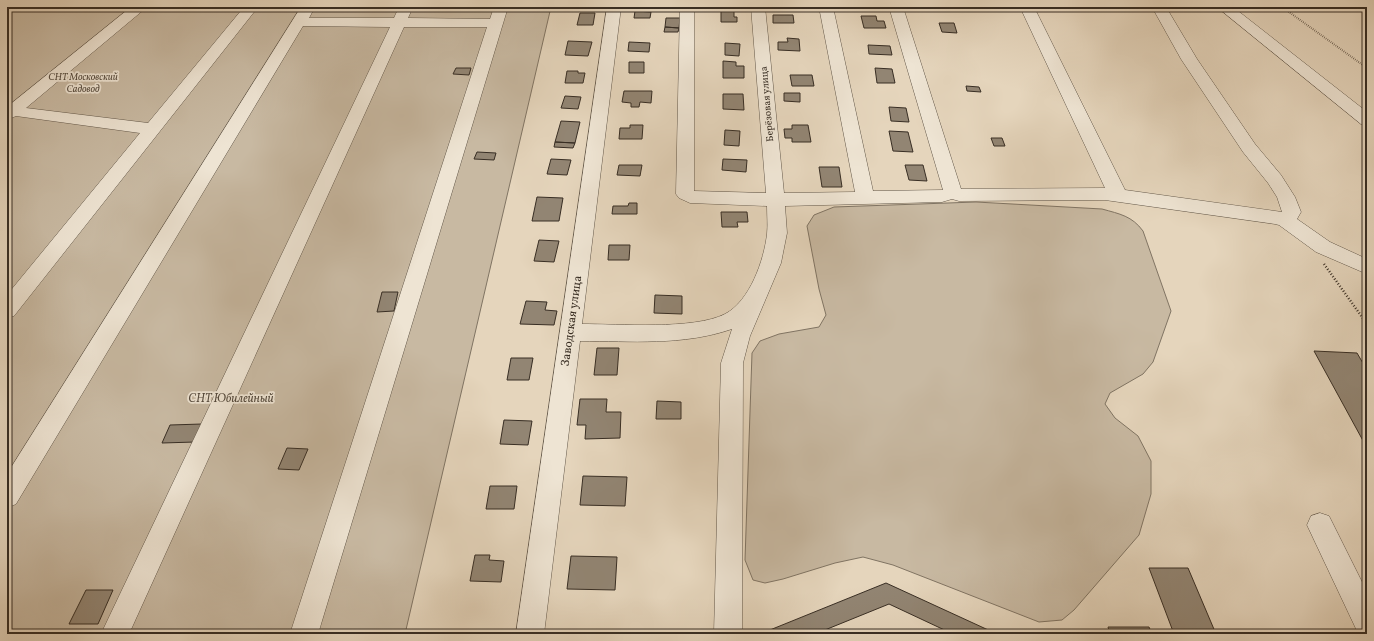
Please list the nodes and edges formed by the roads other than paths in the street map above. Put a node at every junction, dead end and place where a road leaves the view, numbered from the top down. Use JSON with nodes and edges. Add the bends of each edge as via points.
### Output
{"nodes":[{"id":1,"x":140,"y":7,"type":"edge"},
{"id":2,"x":251,"y":7,"type":"edge"},
{"id":3,"x":614,"y":7,"type":"edge"},
{"id":4,"x":687,"y":7,"type":"edge"},
{"id":5,"x":758,"y":7,"type":"edge"},
{"id":6,"x":826,"y":7,"type":"edge"},
{"id":7,"x":896,"y":7,"type":"edge"},
{"id":8,"x":1027,"y":7,"type":"edge"},
{"id":9,"x":1159,"y":7,"type":"edge"},
{"id":10,"x":1224,"y":7,"type":"edge"},
{"id":11,"x":304,"y":15,"type":"edge"},
{"id":12,"x":402,"y":15,"type":"edge"},
{"id":13,"x":498,"y":15,"type":"edge"},
{"id":14,"x":12,"y":107,"type":"edge"},
{"id":15,"x":1367,"y":120,"type":"edge"},
{"id":16,"x":153,"y":129,"type":"junction"},
{"id":17,"x":953,"y":193,"type":"junction"},
{"id":18,"x":1118,"y":196,"type":"junction"},
{"id":19,"x":865,"y":198,"type":"junction"},
{"id":20,"x":776,"y":200,"type":"junction"},
{"id":21,"x":1286,"y":220,"type":"junction"},
{"id":22,"x":1367,"y":267,"type":"edge"},
{"id":23,"x":755,"y":300,"type":"junction"},
{"id":24,"x":7,"y":310,"type":"edge"},
{"id":25,"x":571,"y":332,"type":"junction"},
{"id":26,"x":7,"y":496,"type":"edge"},
{"id":27,"x":1320,"y":525,"type":"dead end"},
{"id":28,"x":1367,"y":621,"type":"edge"},
{"id":29,"x":115,"y":634,"type":"edge"},
{"id":30,"x":304,"y":634,"type":"edge"},
{"id":31,"x":530,"y":634,"type":"edge"},
{"id":32,"x":728,"y":634,"type":"edge"}],
"edges":[{"from":1,"to":14,"type":"street"},
{"from":2,"to":16,"type":"street"},
{"from":3,"to":25,"type":"street","name":"Заводская улица"},
{"from":4,"to":20,"type":"street","via":[[685,194],[690,197]]},
{"from":5,"to":20,"type":"street","name":"Берёзовая улица"},
{"from":6,"to":19,"type":"street"},
{"from":7,"to":17,"type":"street"},
{"from":8,"to":18,"type":"street"},
{"from":9,"to":21,"type":"street","via":[[1189,59],[1249,148],[1278,185],[1292,212]]},
{"from":10,"to":15,"type":"street"},
{"from":11,"to":12,"type":"street"},
{"from":11,"to":26,"type":"street"},
{"from":12,"to":13,"type":"street"},
{"from":12,"to":29,"type":"street"},
{"from":13,"to":30,"type":"street"},
{"from":14,"to":16,"type":"street"},
{"from":16,"to":24,"type":"street"},
{"from":17,"to":18,"type":"street"},
{"from":17,"to":19,"type":"street","via":[[942,196]]},
{"from":18,"to":21,"type":"street"},
{"from":19,"to":20,"type":"street"},
{"from":20,"to":23,"type":"street","name":"Берёзовая улица","via":[[777,233],[771,263]]},
{"from":21,"to":22,"type":"street","via":[[1323,247]]},
{"from":23,"to":25,"type":"street","via":[[733,320],[692,331]]},
{"from":23,"to":32,"type":"street","name":"Берёзовая улица","via":[[739,336],[732,363]]},
{"from":25,"to":31,"type":"street","name":"Заводская улица"},
{"from":27,"to":28,"type":"street"}]}
